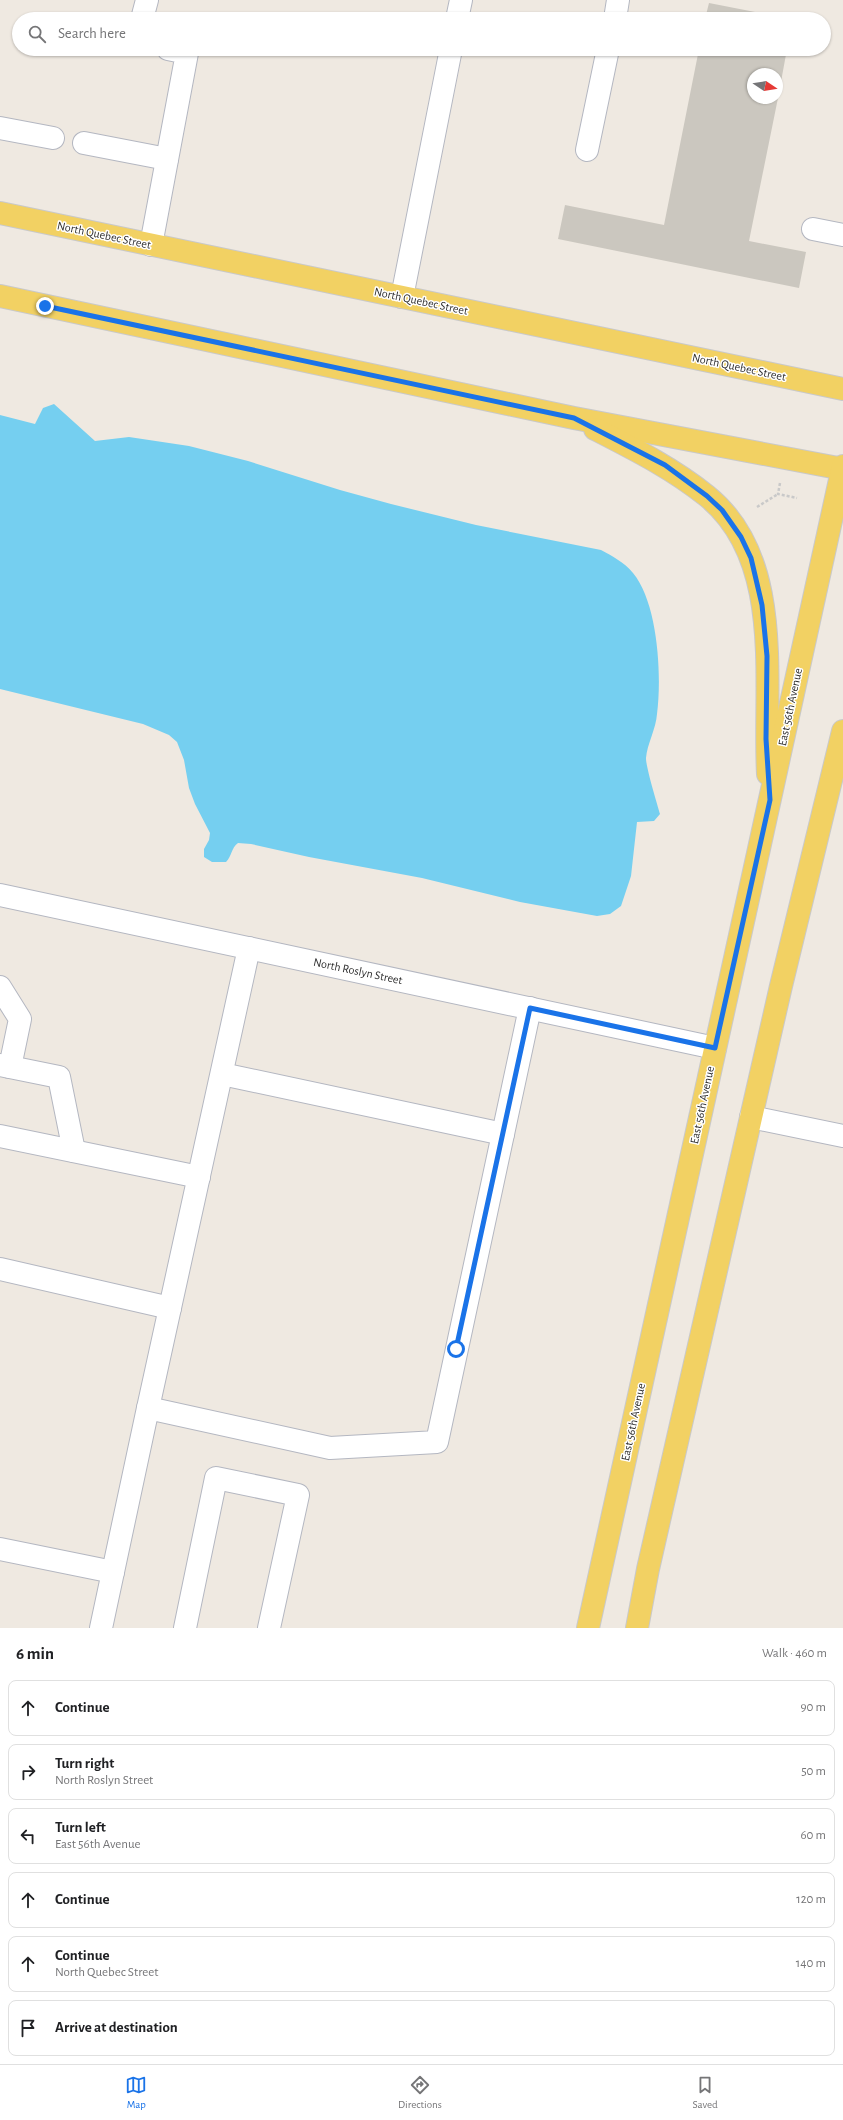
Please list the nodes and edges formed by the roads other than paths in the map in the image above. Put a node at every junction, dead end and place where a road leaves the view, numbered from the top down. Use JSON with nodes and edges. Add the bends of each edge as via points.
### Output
{"nodes":[{"id":1,"x":146,"y":0,"type":"edge"},
{"id":2,"x":461,"y":0,"type":"edge"},
{"id":3,"x":618,"y":0,"type":"edge"},
{"id":4,"x":143,"y":12,"type":"edge"},
{"id":5,"x":458,"y":12,"type":"edge"},
{"id":6,"x":615,"y":12,"type":"edge"},
{"id":7,"x":185,"y":56,"type":"edge"},
{"id":8,"x":450,"y":56,"type":"edge"},
{"id":9,"x":607,"y":56,"type":"edge"},
{"id":10,"x":0,"y":128,"type":"edge"},
{"id":11,"x":53,"y":138,"type":"dead end"},
{"id":12,"x":84,"y":143,"type":"dead end"},
{"id":13,"x":587,"y":150,"type":"dead end"},
{"id":14,"x":167,"y":159,"type":"junction"},
{"id":15,"x":0,"y":213,"type":"edge"},
{"id":16,"x":813,"y":229,"type":"dead end"},
{"id":17,"x":843,"y":235,"type":"edge"},
{"id":18,"x":151,"y":245,"type":"junction"},
{"id":19,"x":0,"y":296,"type":"edge"},
{"id":20,"x":402,"y":297,"type":"junction"},
{"id":21,"x":843,"y":389,"type":"edge"},
{"id":22,"x":574,"y":418,"type":"junction"},
{"id":23,"x":843,"y":468,"type":"edge"},
{"id":24,"x":843,"y":731,"type":"edge"},
{"id":25,"x":843,"y":766,"type":"edge"},
{"id":26,"x":770,"y":800,"type":"junction"},
{"id":27,"x":824,"y":809,"type":"junction"},
{"id":28,"x":0,"y":895,"type":"edge"},
{"id":29,"x":249,"y":948,"type":"junction"},
{"id":30,"x":0,"y":987,"type":"edge"},
{"id":31,"x":530,"y":1008,"type":"junction"},
{"id":32,"x":715,"y":1048,"type":"junction"},
{"id":33,"x":5,"y":1066,"type":"edge"},
{"id":34,"x":222,"y":1074,"type":"junction"},
{"id":35,"x":751,"y":1117,"type":"junction"},
{"id":36,"x":502,"y":1134,"type":"junction"},
{"id":37,"x":0,"y":1136,"type":"edge"},
{"id":38,"x":843,"y":1136,"type":"edge"},
{"id":39,"x":74,"y":1151,"type":"junction"},
{"id":40,"x":199,"y":1177,"type":"junction"},
{"id":41,"x":0,"y":1269,"type":"edge"},
{"id":42,"x":170,"y":1308,"type":"junction"},
{"id":43,"x":148,"y":1408,"type":"junction"},
{"id":44,"x":0,"y":1549,"type":"edge"},
{"id":45,"x":113,"y":1572,"type":"junction"},
{"id":46,"x":101,"y":1628,"type":"edge"},
{"id":47,"x":185,"y":1628,"type":"edge"},
{"id":48,"x":269,"y":1628,"type":"edge"},
{"id":49,"x":588,"y":1628,"type":"edge"},
{"id":50,"x":637,"y":1628,"type":"edge"}],
"edges":[{"from":1,"to":4,"type":"street"},
{"from":2,"to":5,"type":"street"},
{"from":3,"to":6,"type":"street"},
{"from":7,"to":14,"type":"street"},
{"from":8,"to":20,"type":"street"},
{"from":9,"to":13,"type":"street"},
{"from":10,"to":11,"type":"street"},
{"from":12,"to":14,"type":"street"},
{"from":14,"to":18,"type":"street"},
{"from":15,"to":18,"type":"main road","name":"North Quebec Street"},
{"from":16,"to":17,"type":"street"},
{"from":18,"to":20,"type":"main road","name":"North Quebec Street"},
{"from":19,"to":22,"type":"main road"},
{"from":20,"to":21,"type":"main road","name":"North Quebec Street"},
{"from":22,"to":23,"type":"main road"},
{"from":22,"to":26,"type":"main road","via":[[665,465],[707,496],[733,524],[741,537],[751,558],[763,613],[767,656],[766,739]]},
{"from":23,"to":26,"type":"main road","name":"East 56th Avenue"},
{"from":24,"to":27,"type":"main road"},
{"from":25,"to":27,"type":"main road"},
{"from":26,"to":32,"type":"main road","name":"East 56th Avenue"},
{"from":27,"to":35,"type":"main road"},
{"from":28,"to":29,"type":"street","name":"North Roslyn Street"},
{"from":29,"to":31,"type":"street","name":"North Roslyn Street"},
{"from":29,"to":34,"type":"street"},
{"from":30,"to":33,"type":"street","via":[[20,1019]]},
{"from":31,"to":32,"type":"street","name":"North Roslyn Street"},
{"from":31,"to":36,"type":"street"},
{"from":32,"to":49,"type":"main road","name":"East 56th Avenue"},
{"from":33,"to":39,"type":"street","via":[[59,1077]]},
{"from":34,"to":36,"type":"street"},
{"from":34,"to":40,"type":"street"},
{"from":35,"to":38,"type":"street"},
{"from":35,"to":50,"type":"main road","via":[[648,1569]]},
{"from":36,"to":43,"type":"street","via":[[437,1442],[330,1448]]},
{"from":37,"to":39,"type":"street"},
{"from":39,"to":40,"type":"street"},
{"from":40,"to":42,"type":"street"},
{"from":41,"to":42,"type":"street"},
{"from":42,"to":43,"type":"street"},
{"from":43,"to":45,"type":"street"},
{"from":44,"to":45,"type":"street"},
{"from":45,"to":46,"type":"street"},
{"from":47,"to":48,"type":"street","via":[[216,1478],[298,1494]]}]}
